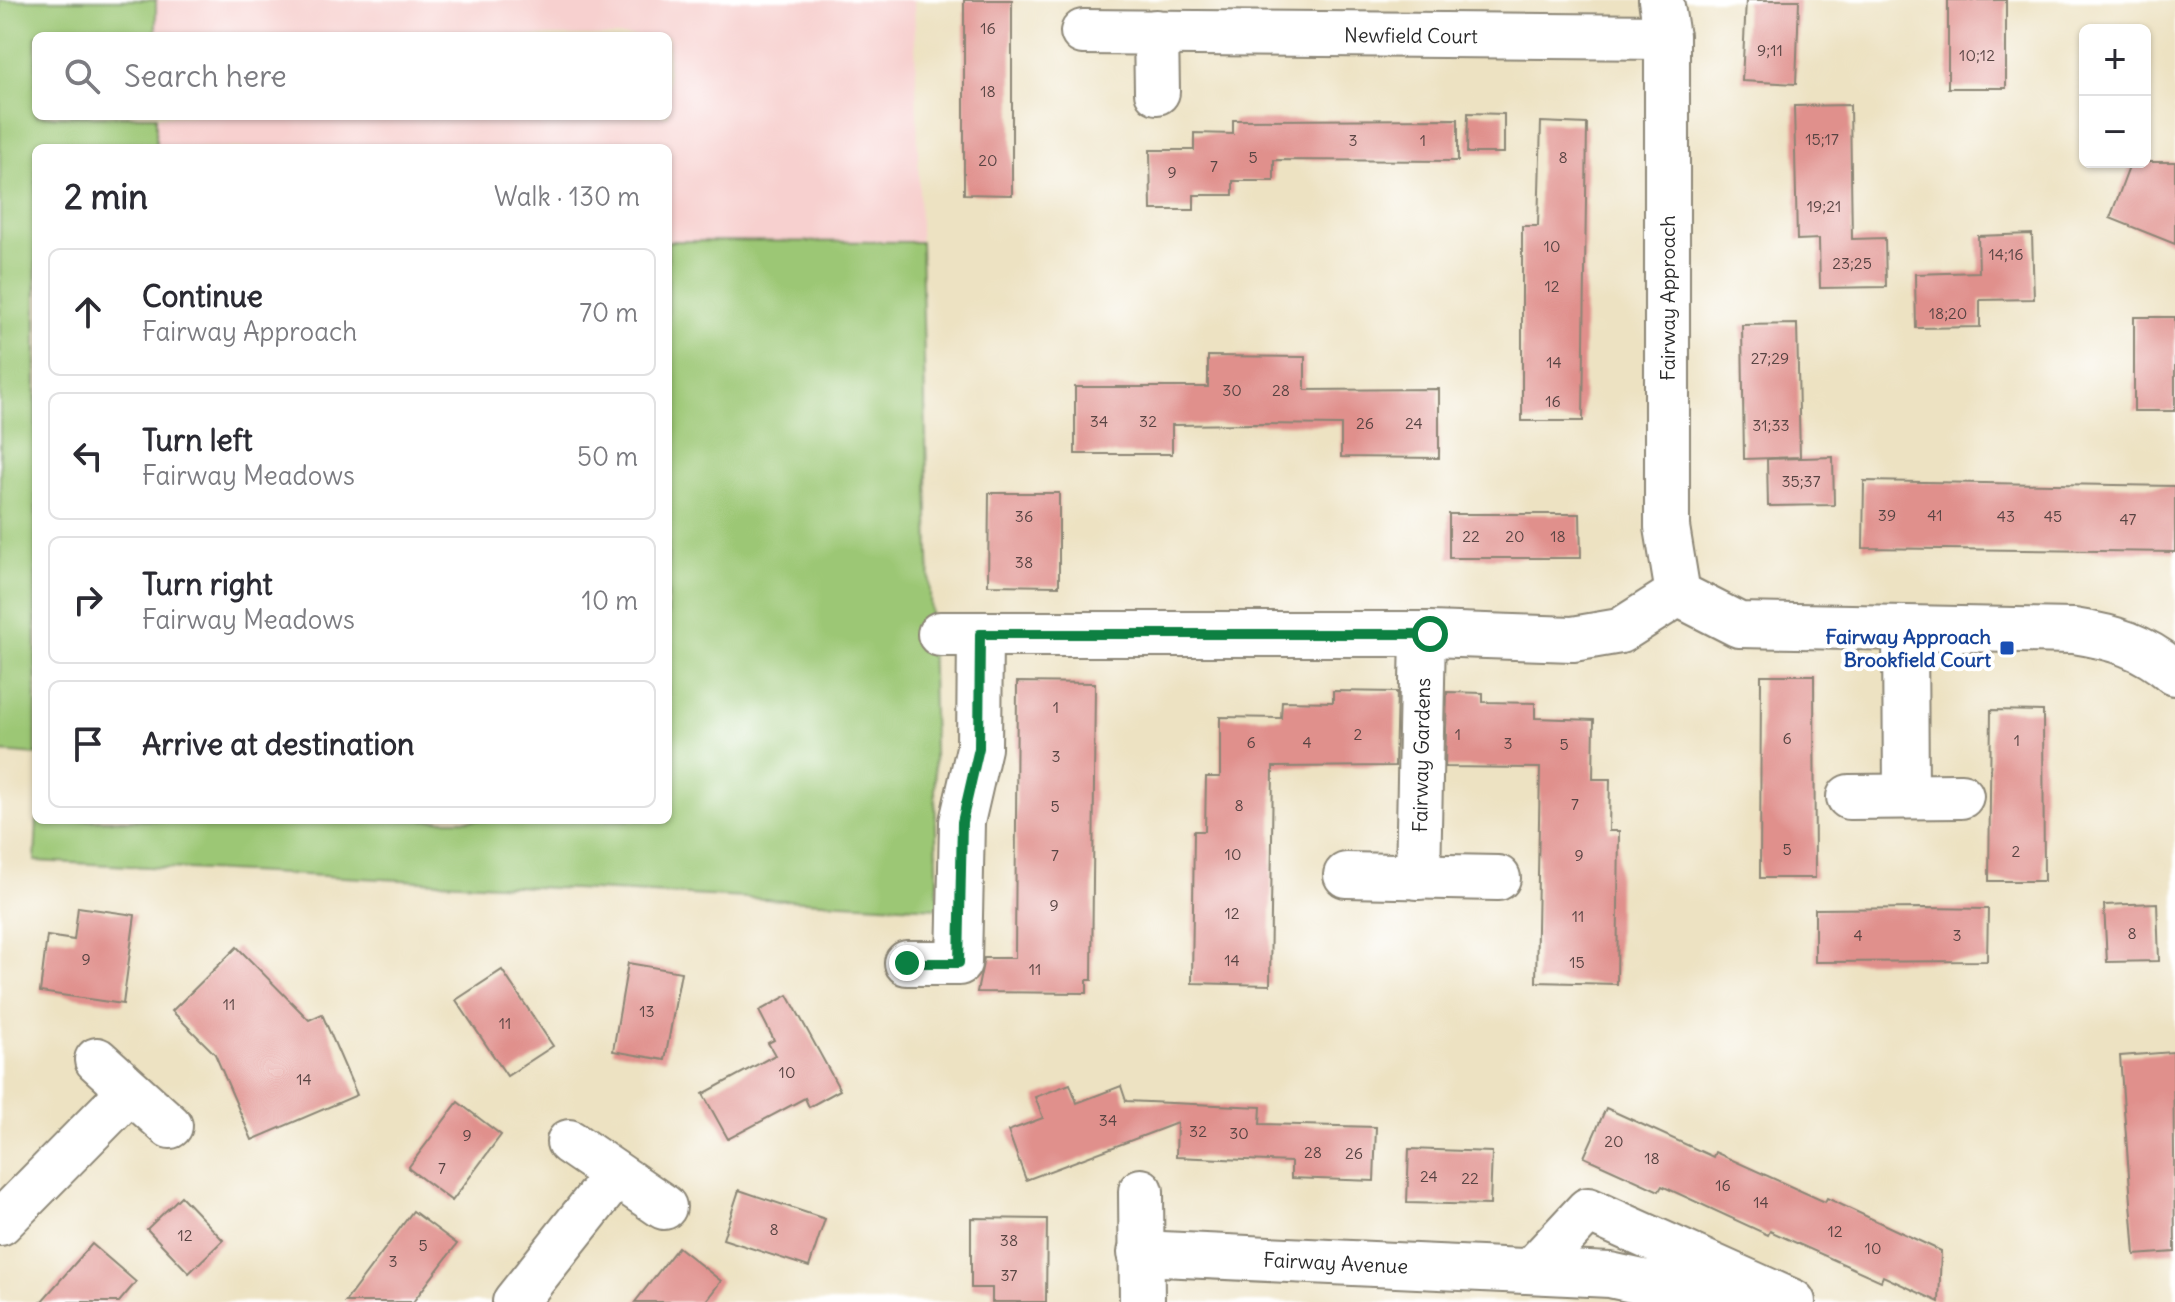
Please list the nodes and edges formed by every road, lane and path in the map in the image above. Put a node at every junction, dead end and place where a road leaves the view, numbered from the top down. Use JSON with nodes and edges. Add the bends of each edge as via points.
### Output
{"nodes":[{"id":1,"x":1664,"y":19,"type":"edge"},
{"id":2,"x":1083,"y":32,"type":"dead end"},
{"id":3,"x":1156,"y":32,"type":"junction"},
{"id":4,"x":1157,"y":92,"type":"dead end"},
{"id":5,"x":1678,"y":594,"type":"junction"},
{"id":6,"x":1905,"y":630,"type":"junction"},
{"id":7,"x":1423,"y":634,"type":"junction"},
{"id":8,"x":2175,"y":673,"type":"edge"},
{"id":9,"x":1906,"y":796,"type":"junction"},
{"id":10,"x":1961,"y":796,"type":"dead end"},
{"id":11,"x":1849,"y":797,"type":"dead end"},
{"id":12,"x":1346,"y":875,"type":"dead end"},
{"id":13,"x":1418,"y":877,"type":"junction"},
{"id":14,"x":1498,"y":878,"type":"dead end"},
{"id":15,"x":907,"y":963,"type":"dead end"},
{"id":16,"x":97,"y":1060,"type":"dead end"},
{"id":17,"x":130,"y":1091,"type":"junction"},
{"id":18,"x":170,"y":1126,"type":"dead end"},
{"id":19,"x":569,"y":1142,"type":"dead end"},
{"id":20,"x":615,"y":1176,"type":"junction"},
{"id":21,"x":1141,"y":1191,"type":"dead end"},
{"id":22,"x":664,"y":1207,"type":"dead end"},
{"id":23,"x":0,"y":1223,"type":"edge"},
{"id":24,"x":1140,"y":1253,"type":"junction"},
{"id":25,"x":1531,"y":1271,"type":"junction"},
{"id":26,"x":515,"y":1302,"type":"edge"},
{"id":27,"x":1142,"y":1302,"type":"edge"},
{"id":28,"x":1734,"y":1302,"type":"edge"},
{"id":29,"x":1793,"y":1302,"type":"edge"}],
"edges":[{"from":1,"to":3,"type":"street","name":"Newfield Court"},
{"from":1,"to":5,"type":"street","name":"Fairway Approach","via":[[1667,527]]},
{"from":2,"to":3,"type":"street","name":"Newfield Court"},
{"from":3,"to":4,"type":"street"},
{"from":5,"to":6,"type":"street","via":[[1739,625]]},
{"from":5,"to":7,"type":"street","via":[[1620,631],[1573,639]]},
{"from":6,"to":8,"type":"street","via":[[2074,631],[2135,644]]},
{"from":6,"to":9,"type":"street"},
{"from":7,"to":13,"type":"street","name":"Fairway Gardens"},
{"from":7,"to":15,"type":"street","via":[[960,634],[979,748],[962,822],[959,963]]},
{"from":9,"to":10,"type":"street"},
{"from":9,"to":11,"type":"street"},
{"from":12,"to":13,"type":"street"},
{"from":13,"to":14,"type":"street"},
{"from":16,"to":17,"type":"street"},
{"from":17,"to":18,"type":"street"},
{"from":17,"to":23,"type":"street"},
{"from":19,"to":20,"type":"street"},
{"from":20,"to":22,"type":"street"},
{"from":20,"to":26,"type":"street"},
{"from":21,"to":24,"type":"street"},
{"from":24,"to":25,"type":"street","name":"Fairway Avenue"},
{"from":24,"to":27,"type":"street"},
{"from":25,"to":28,"type":"street","name":"Fairway Avenue","via":[[1610,1275]]},
{"from":25,"to":29,"type":"street","via":[[1588,1210]]}]}
